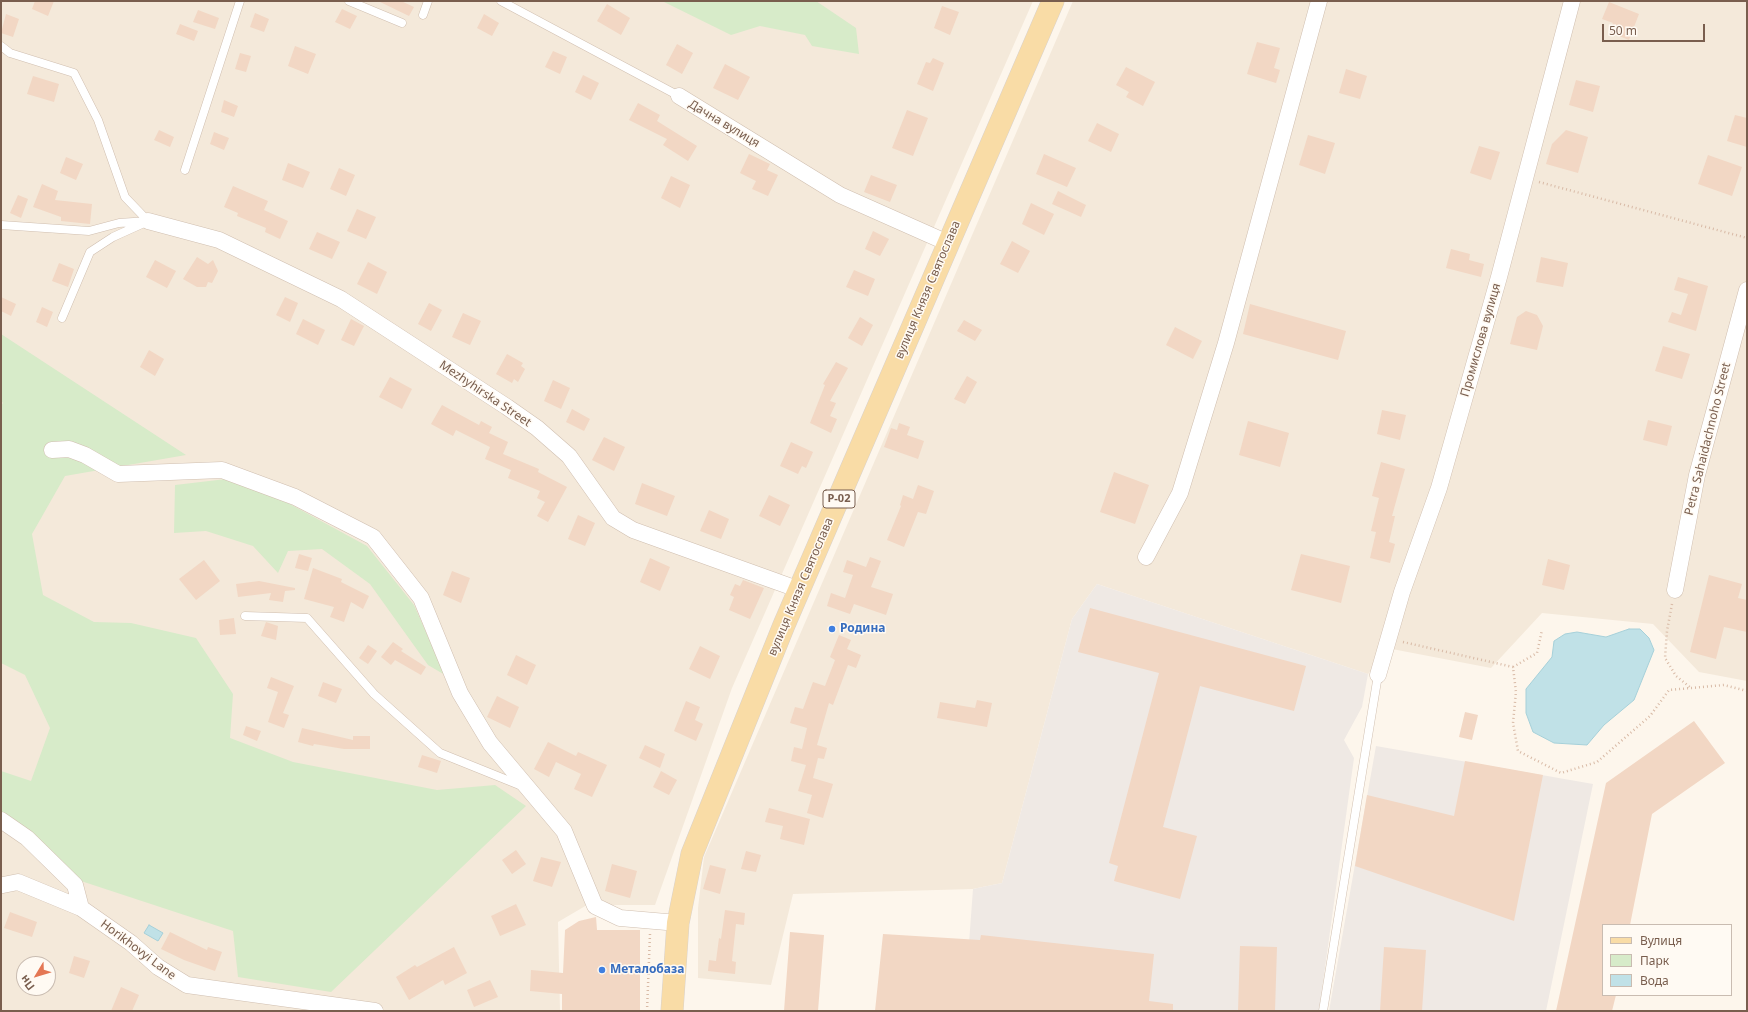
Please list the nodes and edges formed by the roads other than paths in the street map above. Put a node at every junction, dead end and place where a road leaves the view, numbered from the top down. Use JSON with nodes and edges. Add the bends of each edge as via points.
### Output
{"nodes":[{"id":1,"x":240,"y":1,"type":"edge"},
{"id":2,"x":348,"y":1,"type":"edge"},
{"id":3,"x":428,"y":1,"type":"edge"},
{"id":4,"x":501,"y":1,"type":"edge"},
{"id":5,"x":1053,"y":1,"type":"edge"},
{"id":6,"x":1319,"y":1,"type":"edge"},
{"id":7,"x":1572,"y":1,"type":"edge"},
{"id":8,"x":423,"y":14,"type":"dead end"},
{"id":9,"x":402,"y":23,"type":"dead end"},
{"id":10,"x":1,"y":46,"type":"edge"},
{"id":11,"x":679,"y":96,"type":"joint"},
{"id":12,"x":185,"y":170,"type":"dead end"},
{"id":13,"x":148,"y":221,"type":"junction"},
{"id":14,"x":1,"y":226,"type":"edge"},
{"id":15,"x":948,"y":243,"type":"junction"},
{"id":16,"x":1747,"y":290,"type":"edge"},
{"id":17,"x":62,"y":318,"type":"dead end"},
{"id":18,"x":52,"y":450,"type":"dead end"},
{"id":19,"x":1146,"y":557,"type":"dead end"},
{"id":20,"x":800,"y":590,"type":"junction"},
{"id":21,"x":1675,"y":590,"type":"road end"},
{"id":22,"x":245,"y":616,"type":"dead end"},
{"id":23,"x":1378,"y":675,"type":"joint"},
{"id":24,"x":528,"y":788,"type":"junction"},
{"id":25,"x":1,"y":820,"type":"edge"},
{"id":26,"x":3,"y":885,"type":"dead end"},
{"id":27,"x":81,"y":908,"type":"junction"},
{"id":28,"x":678,"y":923,"type":"junction"},
{"id":29,"x":375,"y":1011,"type":"edge"},
{"id":30,"x":672,"y":1011,"type":"edge"},
{"id":31,"x":1323,"y":1011,"type":"edge"}],
"edges":[{"from":1,"to":12,"type":"lane"},
{"from":2,"to":9,"type":"lane"},
{"from":3,"to":8,"type":"lane"},
{"from":4,"to":11,"type":"lane","name":"Дачна вулиця"},
{"from":5,"to":15,"type":"main road","name":"вулиця Князя Святослава","number":"Р-02"},
{"from":6,"to":19,"type":"street","via":[[1226,343],[1180,493]]},
{"from":7,"to":23,"type":"street","name":"Промислова вулиця","via":[[1499,277],[1439,488],[1402,592]]},
{"from":10,"to":13,"type":"lane","via":[[10,53],[74,73],[98,120],[125,197]]},
{"from":11,"to":15,"type":"street","name":"Дачна вулиця","via":[[840,195]]},
{"from":13,"to":14,"type":"lane","via":[[119,222],[89,231]]},
{"from":13,"to":17,"type":"lane","via":[[112,237],[90,252]]},
{"from":13,"to":20,"type":"street","name":"Mezhyhirska Street","via":[[219,240],[341,299],[537,428],[569,456],[613,518],[633,530]]},
{"from":15,"to":20,"type":"main road","name":"вулиця Князя Святослава","number":"Р-02"},
{"from":16,"to":21,"type":"street","name":"Petra Sahaidachnoho Street","via":[[1697,475]]},
{"from":18,"to":24,"type":"street","via":[[69,449],[118,474],[222,470],[295,497],[373,537],[421,598],[460,693],[490,742]]},
{"from":20,"to":28,"type":"main road","name":"вулиця Князя Святослава","number":"Р-02","via":[[692,854]]},
{"from":22,"to":24,"type":"lane","via":[[307,618],[374,694],[440,753]]},
{"from":23,"to":31,"type":"lane"},
{"from":24,"to":28,"type":"street","via":[[564,831],[595,906],[620,918]]},
{"from":25,"to":27,"type":"street","via":[[27,838],[75,885]]},
{"from":26,"to":27,"type":"street","name":"Horikhovyi Lane","via":[[18,882]]},
{"from":27,"to":29,"type":"street","name":"Horikhovyi Lane","via":[[131,943],[158,967],[187,985]]},
{"from":28,"to":30,"type":"main road","name":"вулиця Князя Святослава","number":"Р-02"}]}
